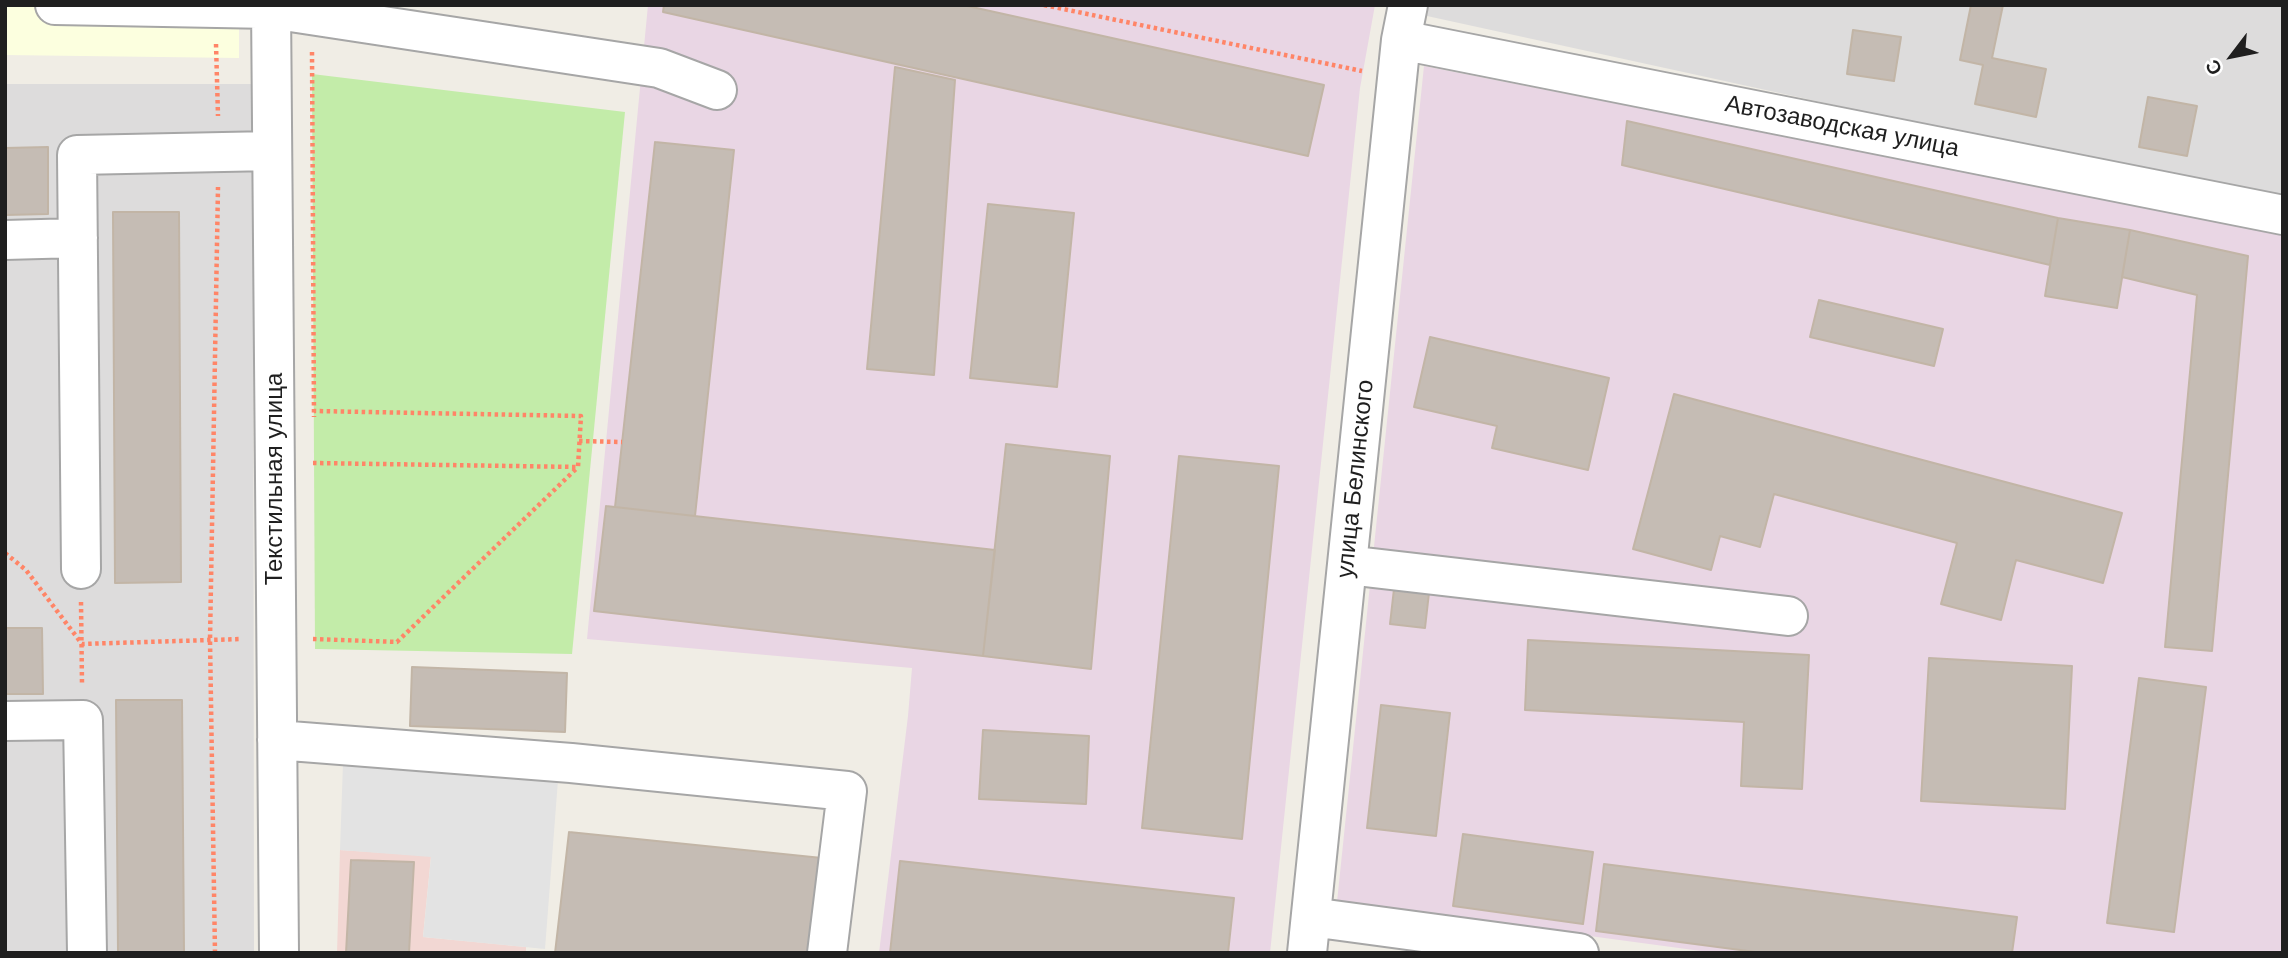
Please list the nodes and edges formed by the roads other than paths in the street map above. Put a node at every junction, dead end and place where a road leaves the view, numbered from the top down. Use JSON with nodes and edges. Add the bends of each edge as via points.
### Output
{"nodes":[{"id":1,"x":55,"y":5,"type":"edge"},
{"id":2,"x":271,"y":7,"type":"edge"},
{"id":3,"x":1404,"y":22,"type":"edge"},
{"id":4,"x":717,"y":90,"type":"dead end"},
{"id":5,"x":272,"y":151,"type":"junction"},
{"id":6,"x":2283,"y":215,"type":"edge"},
{"id":7,"x":78,"y":238,"type":"junction"},
{"id":8,"x":5,"y":240,"type":"edge"},
{"id":9,"x":1347,"y":565,"type":"junction"},
{"id":10,"x":80,"y":569,"type":"road end"},
{"id":11,"x":1788,"y":616,"type":"dead end"},
{"id":12,"x":5,"y":721,"type":"edge"},
{"id":13,"x":277,"y":740,"type":"junction"},
{"id":14,"x":1309,"y":935,"type":"edge"},
{"id":15,"x":87,"y":953,"type":"edge"},
{"id":16,"x":279,"y":953,"type":"edge"},
{"id":17,"x":827,"y":953,"type":"edge"},
{"id":18,"x":1579,"y":953,"type":"edge"}],
"edges":[{"from":1,"to":2,"type":"street"},
{"from":2,"to":4,"type":"street","via":[[659,68]]},
{"from":2,"to":5,"type":"street","name":"Текстильная улица"},
{"from":3,"to":6,"type":"street","name":"Автозаводская улица"},
{"from":3,"to":9,"type":"street","name":"улица Белинского"},
{"from":5,"to":7,"type":"street","via":[[77,155]]},
{"from":5,"to":13,"type":"street","name":"Текстильная улица"},
{"from":7,"to":8,"type":"street"},
{"from":7,"to":10,"type":"street"},
{"from":9,"to":11,"type":"street"},
{"from":9,"to":14,"type":"street","name":"улица Белинского"},
{"from":12,"to":15,"type":"street","via":[[83,720]]},
{"from":13,"to":16,"type":"street","name":"Текстильная улица"},
{"from":13,"to":17,"type":"street","via":[[847,791]]},
{"from":14,"to":18,"type":"street"}]}
